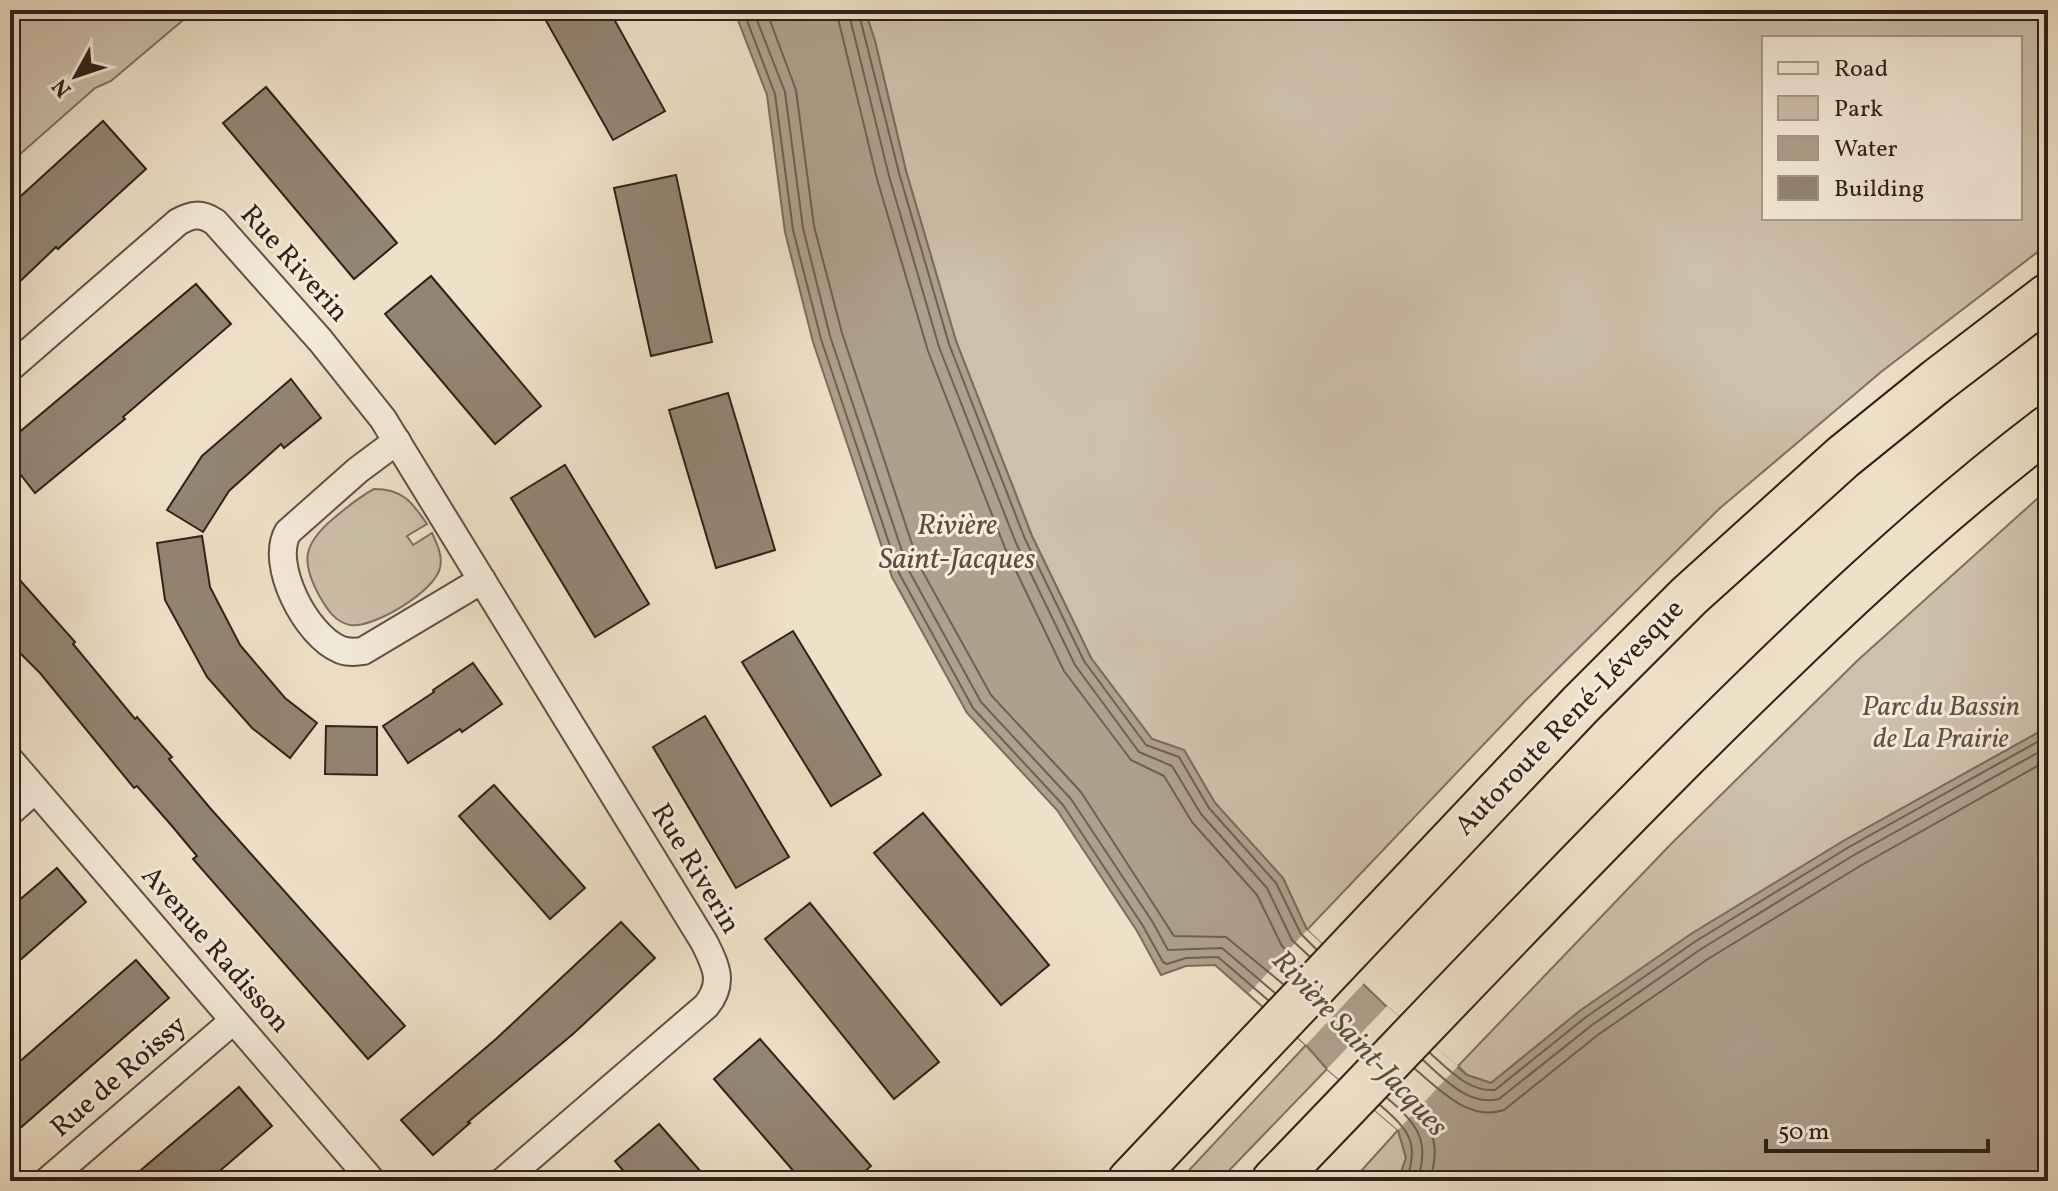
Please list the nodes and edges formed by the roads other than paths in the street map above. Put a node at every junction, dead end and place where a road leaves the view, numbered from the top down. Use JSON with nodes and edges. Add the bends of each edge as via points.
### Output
{"nodes":[{"id":1,"x":2048,"y":296,"type":"edge"},
{"id":2,"x":10,"y":368,"type":"edge"},
{"id":3,"x":2048,"y":428,"type":"edge"},
{"id":4,"x":397,"y":441,"type":"junction"},
{"id":5,"x":482,"y":580,"type":"junction"},
{"id":6,"x":10,"y":760,"type":"edge"},
{"id":7,"x":35,"y":790,"type":"junction"},
{"id":8,"x":10,"y":812,"type":"edge"},
{"id":9,"x":233,"y":1021,"type":"junction"},
{"id":10,"x":1357,"y":1095,"type":"junction"},
{"id":11,"x":1131,"y":1180,"type":"edge"},
{"id":12,"x":47,"y":1181,"type":"edge"},
{"id":13,"x":372,"y":1181,"type":"edge"},
{"id":14,"x":503,"y":1181,"type":"edge"},
{"id":15,"x":1274,"y":1181,"type":"edge"},
{"id":16,"x":1293,"y":1181,"type":"edge"}],
"edges":[{"from":1,"to":11,"type":"highway","name":"Autoroute René-Lévesque","via":[[1843,457],[1689,596]]},
{"from":2,"to":4,"type":"street","name":"Rue Riverin","via":[[178,222],[197,215],[215,222],[309,328]]},
{"from":3,"to":10,"type":"highway","via":[[1801,641],[1576,865]]},
{"from":4,"to":5,"type":"street","name":"Rue Riverin"},
{"from":4,"to":5,"type":"street","via":[[283,539],[281,558],[310,623],[329,644],[363,651]]},
{"from":5,"to":14,"type":"street","name":"Rue Riverin","via":[[704,942],[717,980],[714,997],[696,1016]]},
{"from":6,"to":7,"type":"street","name":"Avenue Radisson"},
{"from":7,"to":8,"type":"street"},
{"from":7,"to":9,"type":"street","name":"Avenue Radisson"},
{"from":9,"to":12,"type":"street","name":"Rue de Roissy"},
{"from":9,"to":13,"type":"street","name":"Avenue Radisson"},
{"from":10,"to":15,"type":"highway"},
{"from":10,"to":16,"type":"highway"}]}
